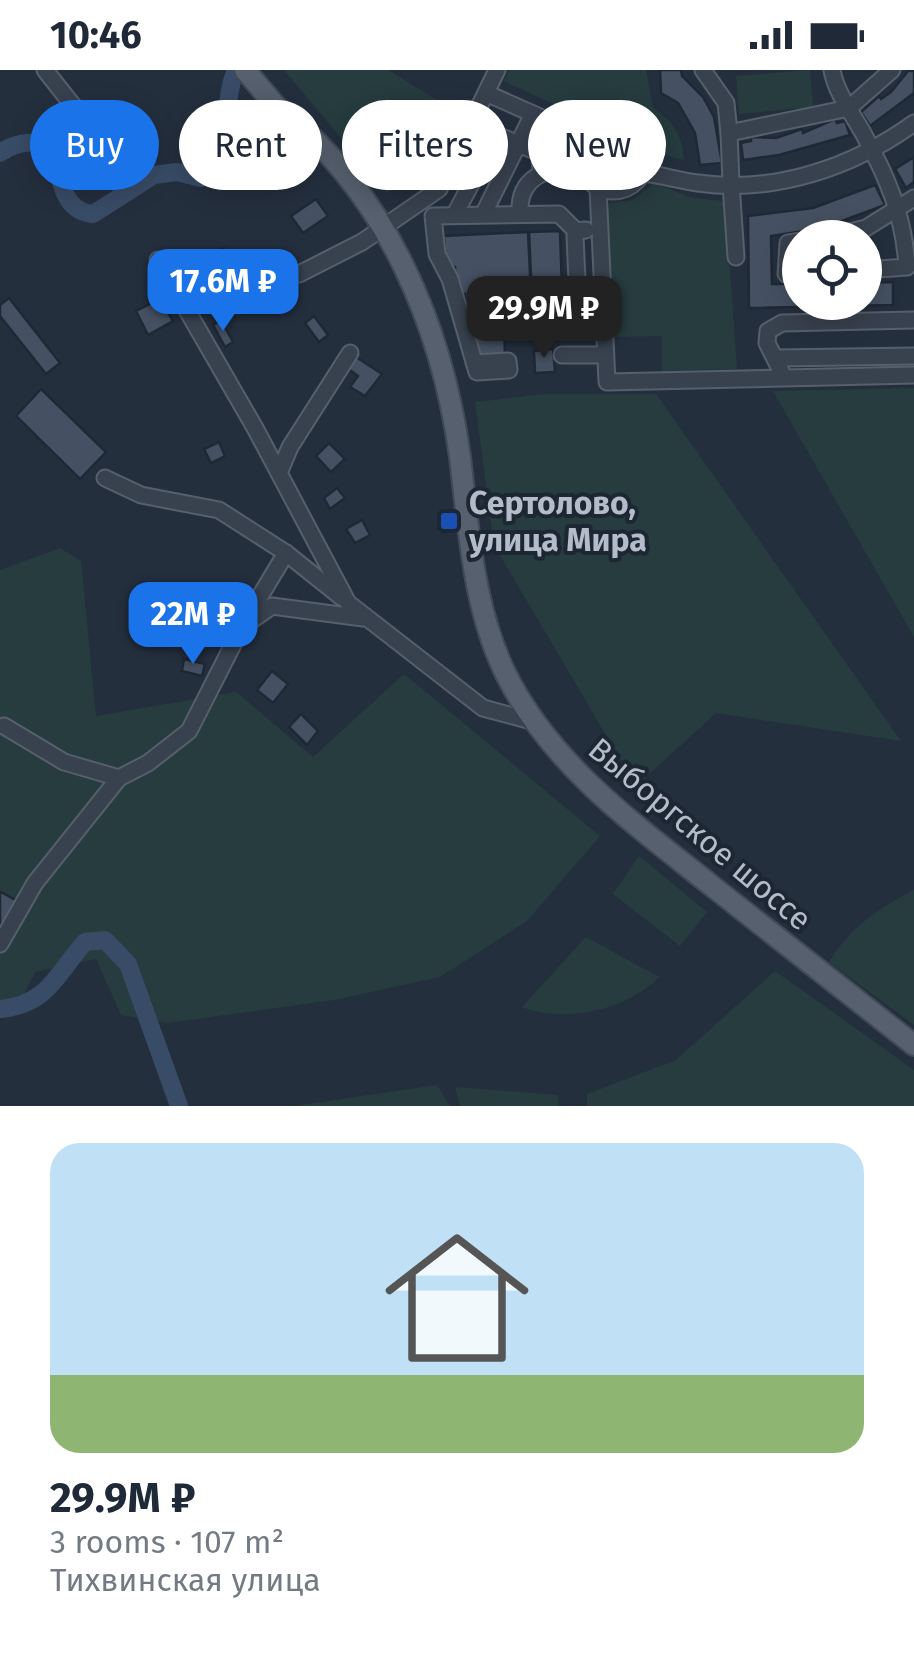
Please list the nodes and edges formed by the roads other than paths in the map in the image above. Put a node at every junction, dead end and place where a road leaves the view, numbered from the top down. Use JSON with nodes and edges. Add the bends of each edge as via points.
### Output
{"nodes":[{"id":1,"x":45,"y":70,"type":"edge"},
{"id":2,"x":497,"y":70,"type":"edge"},
{"id":3,"x":703,"y":70,"type":"edge"},
{"id":4,"x":832,"y":70,"type":"edge"},
{"id":5,"x":892,"y":70,"type":"edge"},
{"id":6,"x":251,"y":76,"type":"edge"},
{"id":7,"x":486,"y":93,"type":"junction"},
{"id":8,"x":68,"y":100,"type":"edge"},
{"id":9,"x":272,"y":100,"type":"edge"},
{"id":10,"x":849,"y":108,"type":"junction"},
{"id":11,"x":528,"y":112,"type":"edge"},
{"id":12,"x":914,"y":123,"type":"edge"},
{"id":13,"x":528,"y":124,"type":"edge"},
{"id":14,"x":729,"y":133,"type":"junction"},
{"id":15,"x":518,"y":144,"type":"junction"},
{"id":16,"x":322,"y":148,"type":"edge"},
{"id":17,"x":528,"y":149,"type":"edge"},
{"id":18,"x":872,"y":150,"type":"junction"},
{"id":19,"x":322,"y":162,"type":"edge"},
{"id":20,"x":342,"y":172,"type":"edge"},
{"id":21,"x":666,"y":177,"type":"edge"},
{"id":22,"x":528,"y":184,"type":"edge"},
{"id":23,"x":731,"y":184,"type":"junction"},
{"id":24,"x":355,"y":190,"type":"edge"},
{"id":25,"x":360,"y":190,"type":"edge"},
{"id":26,"x":598,"y":190,"type":"edge"},
{"id":27,"x":909,"y":204,"type":"edge"},
{"id":28,"x":410,"y":210,"type":"junction"},
{"id":29,"x":520,"y":212,"type":"junction"},
{"id":30,"x":455,"y":214,"type":"junction"},
{"id":31,"x":484,"y":214,"type":"junction"},
{"id":32,"x":880,"y":220,"type":"edge"},
{"id":33,"x":600,"y":228,"type":"junction"},
{"id":34,"x":377,"y":231,"type":"junction"},
{"id":35,"x":576,"y":231,"type":"junction"},
{"id":36,"x":395,"y":248,"type":"junction"},
{"id":37,"x":736,"y":257,"type":"dead end"},
{"id":38,"x":158,"y":260,"type":"dead end"},
{"id":39,"x":882,"y":269,"type":"edge"},
{"id":40,"x":299,"y":274,"type":"dead end"},
{"id":41,"x":603,"y":306,"type":"junction"},
{"id":42,"x":914,"y":320,"type":"edge"},
{"id":43,"x":350,"y":353,"type":"dead end"},
{"id":44,"x":562,"y":354,"type":"dead end"},
{"id":45,"x":606,"y":355,"type":"junction"},
{"id":46,"x":914,"y":356,"type":"edge"},
{"id":47,"x":776,"y":358,"type":"junction"},
{"id":48,"x":474,"y":363,"type":"dead end"},
{"id":49,"x":914,"y":375,"type":"edge"},
{"id":50,"x":784,"y":377,"type":"junction"},
{"id":51,"x":450,"y":397,"type":"junction"},
{"id":52,"x":279,"y":473,"type":"junction"},
{"id":53,"x":106,"y":478,"type":"dead end"},
{"id":54,"x":286,"y":554,"type":"junction"},
{"id":55,"x":348,"y":603,"type":"junction"},
{"id":56,"x":368,"y":618,"type":"junction"},
{"id":57,"x":242,"y":627,"type":"junction"},
{"id":58,"x":534,"y":722,"type":"junction"},
{"id":59,"x":4,"y":726,"type":"dead end"},
{"id":60,"x":118,"y":778,"type":"junction"},
{"id":61,"x":0,"y":944,"type":"edge"},
{"id":62,"x":914,"y":1045,"type":"edge"}],
"edges":[{"from":1,"to":8,"type":"street"},
{"from":2,"to":7,"type":"street"},
{"from":3,"to":14,"type":"street","via":[[726,103]]},
{"from":4,"to":10,"type":"street"},
{"from":5,"to":10,"type":"street"},
{"from":6,"to":9,"type":"main road","name":"Выборгское шоссе"},
{"from":7,"to":11,"type":"street"},
{"from":7,"to":28,"type":"street","via":[[449,176]]},
{"from":10,"to":14,"type":"street"},
{"from":10,"to":18,"type":"street"},
{"from":12,"to":18,"type":"street"},
{"from":13,"to":15,"type":"street"},
{"from":14,"to":23,"type":"street"},
{"from":15,"to":17,"type":"street"},
{"from":15,"to":30,"type":"street","via":[[497,134]]},
{"from":15,"to":31,"type":"street"},
{"from":16,"to":20,"type":"main road","name":"Выборгское шоссе"},
{"from":18,"to":23,"type":"street","via":[[827,170]]},
{"from":18,"to":27,"type":"street"},
{"from":19,"to":34,"type":"main road","name":"Выборгское шоссе"},
{"from":21,"to":23,"type":"street"},
{"from":22,"to":29,"type":"street"},
{"from":23,"to":37,"type":"street"},
{"from":24,"to":34,"type":"main road","name":"Выборгское шоссе"},
{"from":25,"to":28,"type":"street","via":[[391,214]]},
{"from":26,"to":33,"type":"street"},
{"from":27,"to":32,"type":"street"},
{"from":27,"to":39,"type":"street","via":[[908,268]]},
{"from":28,"to":34,"type":"street"},
{"from":28,"to":36,"type":"street"},
{"from":29,"to":31,"type":"street"},
{"from":29,"to":35,"type":"street","via":[[559,214]]},
{"from":30,"to":31,"type":"street"},
{"from":30,"to":48,"type":"street","via":[[433,216],[432,233]]},
{"from":33,"to":35,"type":"street"},
{"from":33,"to":41,"type":"street"},
{"from":34,"to":36,"type":"main road","name":"Выборгское шоссе"},
{"from":34,"to":40,"type":"street"},
{"from":34,"to":51,"type":"main road","name":"Выборгское шоссе"},
{"from":35,"to":41,"type":"street","via":[[578,303]]},
{"from":36,"to":51,"type":"main road","name":"Выборгское шоссе","via":[[436,342]]},
{"from":38,"to":52,"type":"street"},
{"from":41,"to":45,"type":"street"},
{"from":42,"to":47,"type":"street","via":[[782,324],[768,330]]},
{"from":43,"to":52,"type":"street"},
{"from":44,"to":45,"type":"street"},
{"from":45,"to":50,"type":"street","via":[[607,382]]},
{"from":46,"to":47,"type":"street"},
{"from":47,"to":50,"type":"street"},
{"from":49,"to":50,"type":"street"},
{"from":51,"to":58,"type":"main road","name":"Выборгское шоссе","via":[[484,614],[509,681]]},
{"from":52,"to":55,"type":"street"},
{"from":53,"to":54,"type":"street","via":[[141,495],[219,510]]},
{"from":54,"to":55,"type":"street"},
{"from":54,"to":57,"type":"street"},
{"from":55,"to":56,"type":"street"},
{"from":56,"to":57,"type":"street","via":[[272,606]]},
{"from":56,"to":58,"type":"street","via":[[483,708]]},
{"from":57,"to":60,"type":"street","via":[[189,731]]},
{"from":58,"to":62,"type":"main road","name":"Выборгское шоссе","via":[[597,792]]},
{"from":59,"to":60,"type":"street","via":[[64,762]]},
{"from":60,"to":61,"type":"street","via":[[35,883]]}]}
